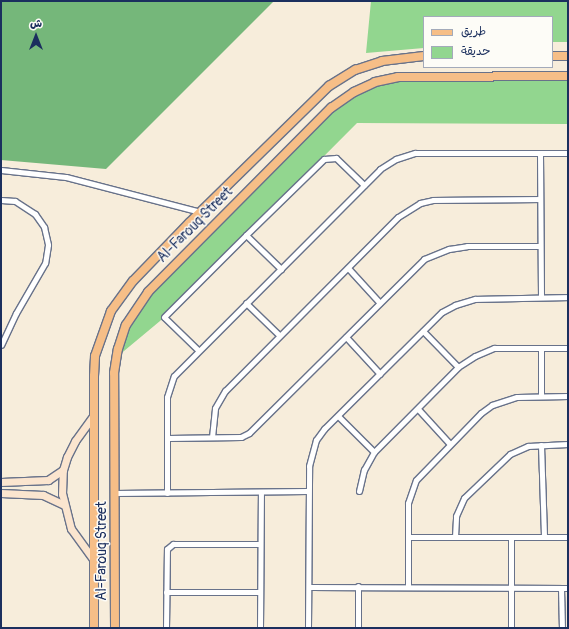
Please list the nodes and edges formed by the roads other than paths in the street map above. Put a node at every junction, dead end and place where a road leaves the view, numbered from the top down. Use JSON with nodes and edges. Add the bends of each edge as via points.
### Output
{"nodes":[{"id":1,"x":423,"y":56,"type":"edge"},
{"id":2,"x":553,"y":56,"type":"edge"},
{"id":3,"x":568,"y":56,"type":"edge"},
{"id":4,"x":568,"y":76,"type":"edge"},
{"id":5,"x":540,"y":153,"type":"junction"},
{"id":6,"x":568,"y":153,"type":"edge"},
{"id":7,"x":1,"y":170,"type":"edge"},
{"id":8,"x":364,"y":185,"type":"junction"},
{"id":9,"x":540,"y":199,"type":"junction"},
{"id":10,"x":1,"y":200,"type":"edge"},
{"id":11,"x":200,"y":212,"type":"junction"},
{"id":12,"x":246,"y":235,"type":"junction"},
{"id":13,"x":540,"y":246,"type":"junction"},
{"id":14,"x":348,"y":268,"type":"junction"},
{"id":15,"x":280,"y":269,"type":"junction"},
{"id":16,"x":541,"y":297,"type":"junction"},
{"id":17,"x":568,"y":297,"type":"edge"},
{"id":18,"x":246,"y":303,"type":"junction"},
{"id":19,"x":380,"y":303,"type":"junction"},
{"id":20,"x":423,"y":331,"type":"junction"},
{"id":21,"x":3,"y":333,"type":"edge"},
{"id":22,"x":279,"y":335,"type":"junction"},
{"id":23,"x":346,"y":337,"type":"junction"},
{"id":24,"x":1,"y":345,"type":"edge"},
{"id":25,"x":542,"y":348,"type":"junction"},
{"id":26,"x":568,"y":348,"type":"edge"},
{"id":27,"x":198,"y":350,"type":"junction"},
{"id":28,"x":458,"y":367,"type":"junction"},
{"id":29,"x":380,"y":374,"type":"junction"},
{"id":30,"x":541,"y":395,"type":"junction"},
{"id":31,"x":568,"y":396,"type":"edge"},
{"id":32,"x":418,"y":409,"type":"junction"},
{"id":33,"x":94,"y":415,"type":"junction"},
{"id":34,"x":338,"y":416,"type":"junction"},
{"id":35,"x":212,"y":437,"type":"junction"},
{"id":36,"x":168,"y":438,"type":"junction"},
{"id":37,"x":450,"y":444,"type":"junction"},
{"id":38,"x":541,"y":444,"type":"junction"},
{"id":39,"x":568,"y":444,"type":"edge"},
{"id":40,"x":374,"y":452,"type":"junction"},
{"id":41,"x":63,"y":470,"type":"junction"},
{"id":42,"x":1,"y":482,"type":"edge"},
{"id":43,"x":359,"y":490,"type":"dead end"},
{"id":44,"x":308,"y":491,"type":"junction"},
{"id":45,"x":261,"y":492,"type":"junction"},
{"id":46,"x":1,"y":493,"type":"edge"},
{"id":47,"x":115,"y":493,"type":"junction"},
{"id":48,"x":167,"y":493,"type":"junction"},
{"id":49,"x":64,"y":505,"type":"junction"},
{"id":50,"x":408,"y":537,"type":"junction"},
{"id":51,"x":455,"y":537,"type":"junction"},
{"id":52,"x":511,"y":537,"type":"junction"},
{"id":53,"x":544,"y":537,"type":"junction"},
{"id":54,"x":568,"y":537,"type":"edge"},
{"id":55,"x":260,"y":544,"type":"junction"},
{"id":56,"x":93,"y":559,"type":"junction"},
{"id":57,"x":358,"y":586,"type":"junction"},
{"id":58,"x":408,"y":586,"type":"junction"},
{"id":59,"x":309,"y":587,"type":"junction"},
{"id":60,"x":511,"y":588,"type":"junction"},
{"id":61,"x":561,"y":588,"type":"junction"},
{"id":62,"x":568,"y":588,"type":"edge"},
{"id":63,"x":166,"y":592,"type":"junction"},
{"id":64,"x":260,"y":592,"type":"junction"},
{"id":65,"x":94,"y":628,"type":"edge"},
{"id":66,"x":114,"y":628,"type":"edge"},
{"id":67,"x":166,"y":628,"type":"edge"},
{"id":68,"x":260,"y":628,"type":"edge"},
{"id":69,"x":308,"y":628,"type":"edge"},
{"id":70,"x":358,"y":628,"type":"edge"},
{"id":71,"x":511,"y":628,"type":"edge"},
{"id":72,"x":562,"y":628,"type":"edge"}],
"edges":[{"from":1,"to":11,"type":"main road","name":"Al-Farouq Street","via":[[382,61],[355,70],[329,86]]},
{"from":2,"to":3,"type":"main road"},
{"from":4,"to":47,"type":"main road","name":"Al-Farouq Street","via":[[398,76],[365,86],[331,108],[163,275],[132,313],[121,337],[114,373]]},
{"from":5,"to":6,"type":"street"},
{"from":5,"to":8,"type":"street","via":[[415,153],[388,163]]},
{"from":5,"to":9,"type":"street"},
{"from":7,"to":11,"type":"street","via":[[66,177]]},
{"from":8,"to":12,"type":"street","via":[[336,158],[324,159]]},
{"from":8,"to":15,"type":"street"},
{"from":9,"to":13,"type":"street"},
{"from":9,"to":14,"type":"street","via":[[446,198],[420,203],[398,217]]},
{"from":10,"to":21,"type":"street","via":[[15,201],[35,214],[44,227],[48,245],[46,263]]},
{"from":11,"to":33,"type":"main road","name":"Al-Farouq Street","via":[[133,281],[111,311],[95,356]]},
{"from":12,"to":15,"type":"street"},
{"from":12,"to":27,"type":"street","via":[[164,317]]},
{"from":13,"to":16,"type":"street"},
{"from":13,"to":19,"type":"street","via":[[467,246],[436,253],[414,268]]},
{"from":14,"to":19,"type":"street"},
{"from":14,"to":22,"type":"street"},
{"from":15,"to":18,"type":"street"},
{"from":16,"to":17,"type":"street"},
{"from":16,"to":20,"type":"street","via":[[465,300],[442,312]]},
{"from":18,"to":22,"type":"street"},
{"from":18,"to":27,"type":"street"},
{"from":19,"to":23,"type":"street"},
{"from":20,"to":28,"type":"street"},
{"from":20,"to":29,"type":"street"},
{"from":21,"to":24,"type":"street"},
{"from":22,"to":35,"type":"street","via":[[218,400],[213,415]]},
{"from":23,"to":29,"type":"street"},
{"from":23,"to":35,"type":"street","via":[[249,433],[241,437]]},
{"from":25,"to":26,"type":"street"},
{"from":25,"to":28,"type":"street","via":[[494,348],[479,353]]},
{"from":25,"to":30,"type":"street"},
{"from":27,"to":36,"type":"street","via":[[170,383],[167,397]]},
{"from":28,"to":32,"type":"street"},
{"from":29,"to":34,"type":"street"},
{"from":30,"to":31,"type":"street"},
{"from":30,"to":37,"type":"street","via":[[501,401],[492,405]]},
{"from":32,"to":37,"type":"street"},
{"from":32,"to":40,"type":"street"},
{"from":33,"to":41,"type":"street","via":[[74,441]]},
{"from":33,"to":56,"type":"main road","name":"Al-Farouq Street"},
{"from":34,"to":40,"type":"street"},
{"from":34,"to":44,"type":"street","via":[[324,429],[311,453]]},
{"from":35,"to":36,"type":"street"},
{"from":36,"to":48,"type":"street"},
{"from":37,"to":50,"type":"street","via":[[416,480],[408,503]]},
{"from":38,"to":39,"type":"street"},
{"from":38,"to":51,"type":"street","via":[[528,446],[510,454],[464,498],[456,516]]},
{"from":38,"to":53,"type":"street"},
{"from":40,"to":43,"type":"street","via":[[364,470]]},
{"from":41,"to":42,"type":"street","via":[[48,480]]},
{"from":41,"to":49,"type":"street"},
{"from":44,"to":45,"type":"street"},
{"from":44,"to":59,"type":"street"},
{"from":45,"to":48,"type":"street"},
{"from":45,"to":55,"type":"street"},
{"from":46,"to":49,"type":"street","via":[[43,495]]},
{"from":47,"to":48,"type":"street"},
{"from":47,"to":66,"type":"main road","name":"Al-Farouq Street"},
{"from":49,"to":56,"type":"street","via":[[71,529]]},
{"from":50,"to":51,"type":"street"},
{"from":50,"to":58,"type":"street"},
{"from":51,"to":52,"type":"street"},
{"from":52,"to":53,"type":"street"},
{"from":52,"to":60,"type":"street"},
{"from":53,"to":54,"type":"street"},
{"from":55,"to":63,"type":"street","via":[[173,544],[167,549]]},
{"from":55,"to":64,"type":"street"},
{"from":56,"to":65,"type":"main road","name":"Al-Farouq Street"},
{"from":57,"to":58,"type":"street"},
{"from":57,"to":59,"type":"street"},
{"from":57,"to":70,"type":"street"},
{"from":58,"to":60,"type":"street"},
{"from":59,"to":69,"type":"street"},
{"from":60,"to":61,"type":"street"},
{"from":60,"to":71,"type":"street"},
{"from":61,"to":62,"type":"street"},
{"from":61,"to":72,"type":"street"},
{"from":63,"to":64,"type":"street"},
{"from":63,"to":67,"type":"street"},
{"from":64,"to":68,"type":"street"}]}
